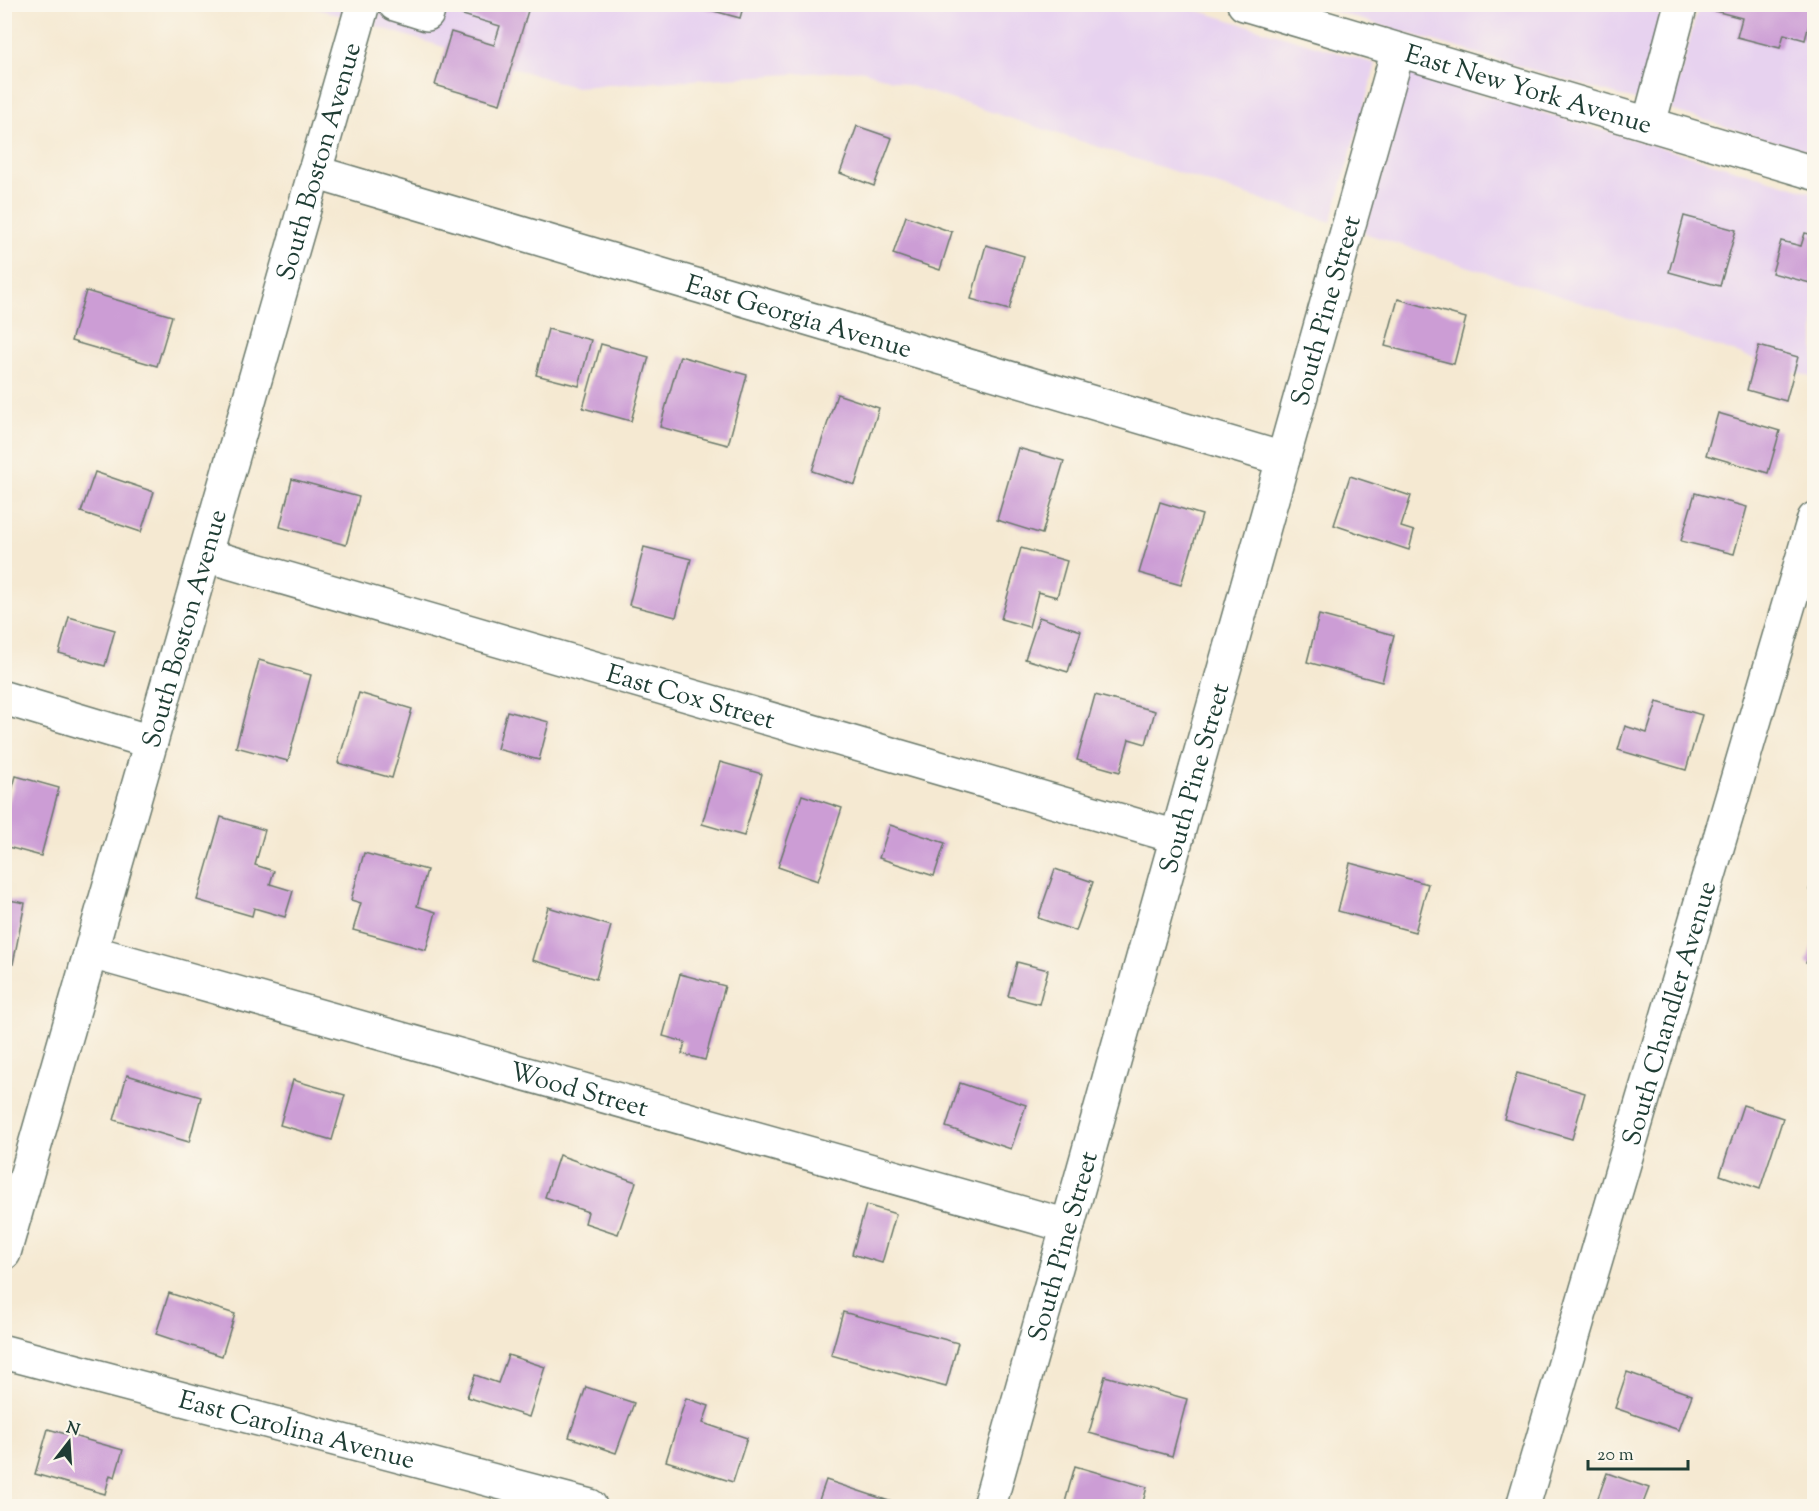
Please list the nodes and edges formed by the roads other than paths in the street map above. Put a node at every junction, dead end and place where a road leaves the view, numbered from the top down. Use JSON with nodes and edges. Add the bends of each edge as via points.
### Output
{"nodes":[{"id":1,"x":363,"y":4,"type":"edge"},
{"id":2,"x":395,"y":4,"type":"edge"},
{"id":3,"x":430,"y":4,"type":"edge"},
{"id":4,"x":1244,"y":4,"type":"edge"},
{"id":5,"x":1681,"y":4,"type":"edge"},
{"id":6,"x":1398,"y":50,"type":"junction"},
{"id":7,"x":1649,"y":124,"type":"junction"},
{"id":8,"x":315,"y":172,"type":"junction"},
{"id":9,"x":1815,"y":173,"type":"edge"},
{"id":10,"x":1283,"y":459,"type":"junction"},
{"id":11,"x":1815,"y":519,"type":"edge"},
{"id":12,"x":205,"y":555,"type":"junction"},
{"id":13,"x":4,"y":698,"type":"edge"},
{"id":14,"x":151,"y":742,"type":"junction"},
{"id":15,"x":1177,"y":837,"type":"junction"},
{"id":16,"x":91,"y":952,"type":"junction"},
{"id":17,"x":1068,"y":1226,"type":"junction"},
{"id":18,"x":4,"y":1253,"type":"edge"},
{"id":19,"x":4,"y":1352,"type":"edge"},
{"id":20,"x":590,"y":1506,"type":"edge"},
{"id":21,"x":989,"y":1506,"type":"edge"},
{"id":22,"x":1523,"y":1506,"type":"edge"}],
"edges":[{"from":1,"to":8,"type":"street","name":"South Boston Avenue"},
{"from":2,"to":3,"type":"street","via":[[427,14]]},
{"from":4,"to":6,"type":"street","name":"East New York Avenue"},
{"from":5,"to":7,"type":"street"},
{"from":6,"to":7,"type":"street","name":"East New York Avenue"},
{"from":6,"to":10,"type":"street","name":"South Pine Street"},
{"from":7,"to":9,"type":"street","name":"East New York Avenue"},
{"from":8,"to":10,"type":"street","name":"East Georgia Avenue"},
{"from":8,"to":12,"type":"street","name":"South Boston Avenue"},
{"from":10,"to":15,"type":"street","name":"South Pine Street"},
{"from":11,"to":22,"type":"street","name":"South Chandler Avenue"},
{"from":12,"to":14,"type":"street","name":"South Boston Avenue"},
{"from":12,"to":15,"type":"street","name":"East Cox Street"},
{"from":13,"to":14,"type":"street"},
{"from":14,"to":16,"type":"street","name":"South Boston Avenue"},
{"from":15,"to":17,"type":"street","name":"South Pine Street"},
{"from":16,"to":17,"type":"street","name":"Wood Street"},
{"from":16,"to":18,"type":"street","name":"South Boston Avenue"},
{"from":17,"to":21,"type":"street","name":"South Pine Street"},
{"from":19,"to":20,"type":"street","name":"East Carolina Avenue"}]}
